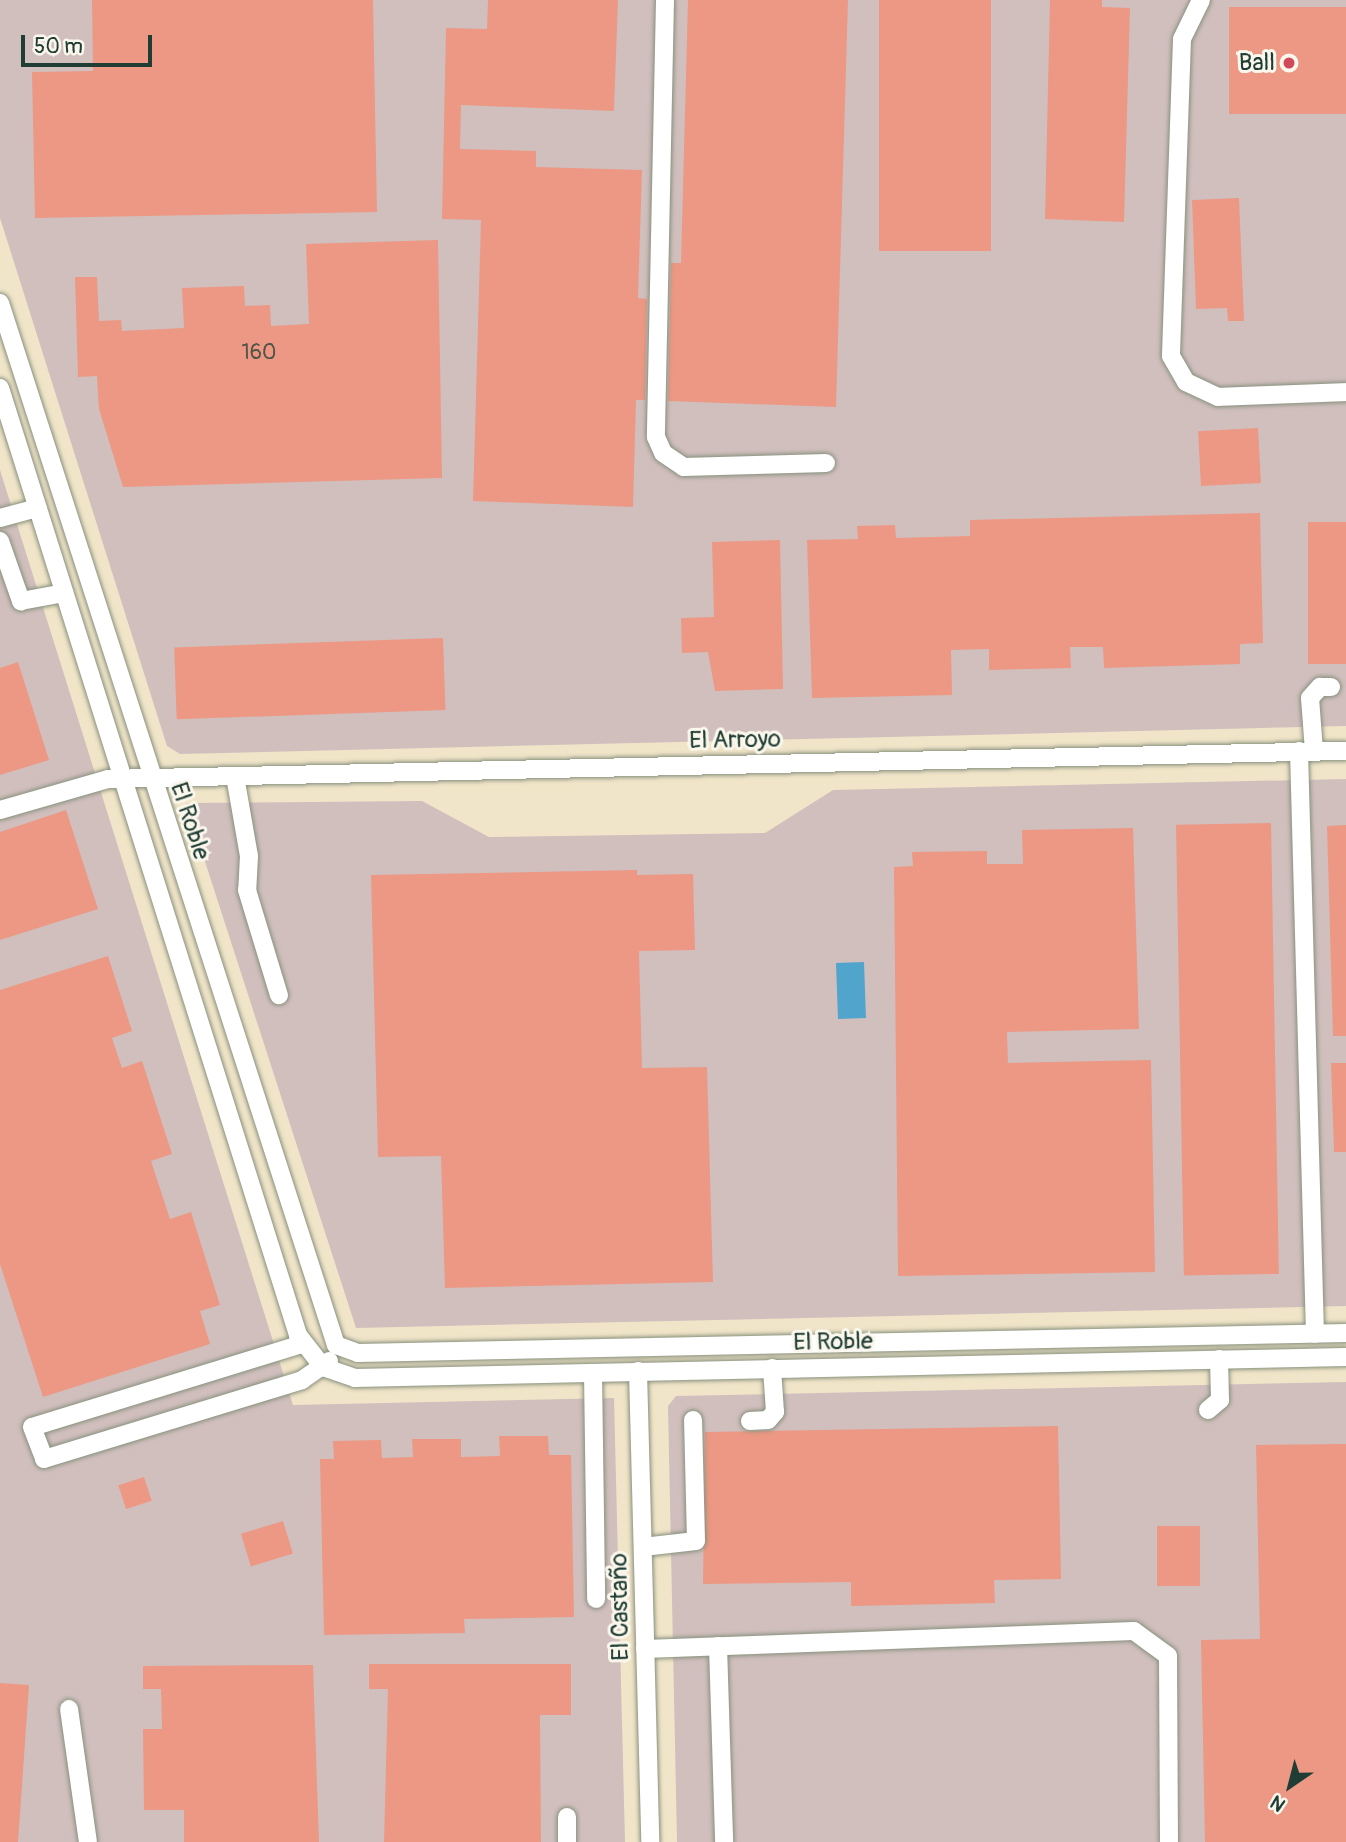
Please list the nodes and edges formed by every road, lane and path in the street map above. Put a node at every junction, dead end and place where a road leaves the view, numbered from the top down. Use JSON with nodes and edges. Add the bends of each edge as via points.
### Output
{"nodes":[{"id":1,"x":665,"y":0,"type":"edge"},
{"id":2,"x":1200,"y":0,"type":"edge"},
{"id":3,"x":0,"y":303,"type":"edge"},
{"id":4,"x":0,"y":388,"type":"edge"},
{"id":5,"x":1346,"y":393,"type":"edge"},
{"id":6,"x":826,"y":463,"type":"dead end"},
{"id":7,"x":38,"y":508,"type":"junction"},
{"id":8,"x":0,"y":518,"type":"edge"},
{"id":9,"x":0,"y":541,"type":"edge"},
{"id":10,"x":64,"y":593,"type":"junction"},
{"id":11,"x":1331,"y":687,"type":"dead end"},
{"id":12,"x":1306,"y":751,"type":"junction"},
{"id":13,"x":1346,"y":751,"type":"edge"},
{"id":14,"x":235,"y":776,"type":"junction"},
{"id":15,"x":151,"y":778,"type":"junction"},
{"id":16,"x":124,"y":779,"type":"junction"},
{"id":17,"x":0,"y":810,"type":"edge"},
{"id":18,"x":279,"y":995,"type":"dead end"},
{"id":19,"x":1346,"y":1333,"type":"edge"},
{"id":20,"x":1315,"y":1334,"type":"junction"},
{"id":21,"x":926,"y":1339,"type":"junction"},
{"id":22,"x":302,"y":1344,"type":"junction"},
{"id":23,"x":341,"y":1349,"type":"junction"},
{"id":24,"x":1346,"y":1357,"type":"edge"},
{"id":25,"x":1219,"y":1359,"type":"junction"},
{"id":26,"x":927,"y":1364,"type":"junction"},
{"id":27,"x":323,"y":1367,"type":"junction"},
{"id":28,"x":772,"y":1368,"type":"junction"},
{"id":29,"x":638,"y":1371,"type":"junction"},
{"id":30,"x":593,"y":1373,"type":"junction"},
{"id":31,"x":1208,"y":1409,"type":"dead end"},
{"id":32,"x":693,"y":1420,"type":"dead end"},
{"id":33,"x":750,"y":1421,"type":"dead end"},
{"id":34,"x":643,"y":1547,"type":"junction"},
{"id":35,"x":596,"y":1600,"type":"dead end"},
{"id":36,"x":718,"y":1646,"type":"junction"},
{"id":37,"x":645,"y":1649,"type":"junction"},
{"id":38,"x":69,"y":1709,"type":"dead end"},
{"id":39,"x":567,"y":1817,"type":"dead end"},
{"id":40,"x":88,"y":1842,"type":"edge"},
{"id":41,"x":567,"y":1842,"type":"edge"},
{"id":42,"x":650,"y":1842,"type":"edge"},
{"id":43,"x":724,"y":1842,"type":"edge"},
{"id":44,"x":1169,"y":1842,"type":"edge"}],
"edges":[{"from":1,"to":6,"type":"street","via":[[656,437],[663,453],[684,467]]},
{"from":2,"to":5,"type":"street","via":[[1182,39],[1171,356],[1186,382],[1217,397]]},
{"from":3,"to":15,"type":"street","name":"El Roble"},
{"from":4,"to":7,"type":"street","name":"El Roble"},
{"from":7,"to":8,"type":"street"},
{"from":7,"to":10,"type":"street","name":"El Roble"},
{"from":9,"to":10,"type":"street","via":[[21,601]]},
{"from":10,"to":16,"type":"street","name":"El Roble"},
{"from":11,"to":12,"type":"street","via":[[1320,687],[1310,698]]},
{"from":12,"to":13,"type":"street","name":"El Arroyo"},
{"from":12,"to":14,"type":"street","name":"El Arroyo"},
{"from":12,"to":20,"type":"street"},
{"from":14,"to":15,"type":"street","name":"El Arroyo"},
{"from":14,"to":18,"type":"street","via":[[249,856],[247,890]]},
{"from":15,"to":16,"type":"street","name":"El Arroyo"},
{"from":15,"to":23,"type":"street","name":"El Roble","via":[[327,1334]]},
{"from":16,"to":17,"type":"street","name":"El Arroyo","via":[[88,782]]},
{"from":16,"to":22,"type":"street","name":"El Roble"},
{"from":19,"to":20,"type":"street","name":"El Roble"},
{"from":20,"to":21,"type":"street","name":"El Roble"},
{"from":21,"to":23,"type":"street","name":"El Roble"},
{"from":21,"to":26,"type":"street"},
{"from":22,"to":27,"type":"street","name":"El Roble"},
{"from":22,"to":27,"type":"street","via":[[33,1427],[44,1459],[302,1380]]},
{"from":23,"to":27,"type":"street"},
{"from":24,"to":25,"type":"street","name":"El Roble"},
{"from":25,"to":26,"type":"street","name":"El Roble"},
{"from":25,"to":31,"type":"street","via":[[1220,1400]]},
{"from":26,"to":28,"type":"street","name":"El Roble"},
{"from":27,"to":30,"type":"street","name":"El Roble","via":[[355,1378]]},
{"from":28,"to":29,"type":"street","name":"El Roble"},
{"from":28,"to":33,"type":"street","via":[[775,1412],[768,1420]]},
{"from":29,"to":30,"type":"street","name":"El Roble"},
{"from":29,"to":34,"type":"street","name":"El Castaño"},
{"from":30,"to":35,"type":"street"},
{"from":32,"to":34,"type":"street","via":[[696,1541]]},
{"from":34,"to":37,"type":"street","name":"El Castaño"},
{"from":36,"to":37,"type":"street"},
{"from":36,"to":43,"type":"street"},
{"from":36,"to":44,"type":"street","via":[[1134,1631],[1167,1657]]},
{"from":37,"to":42,"type":"street","name":"El Castaño"},
{"from":38,"to":40,"type":"street"},
{"from":39,"to":41,"type":"street"}]}
